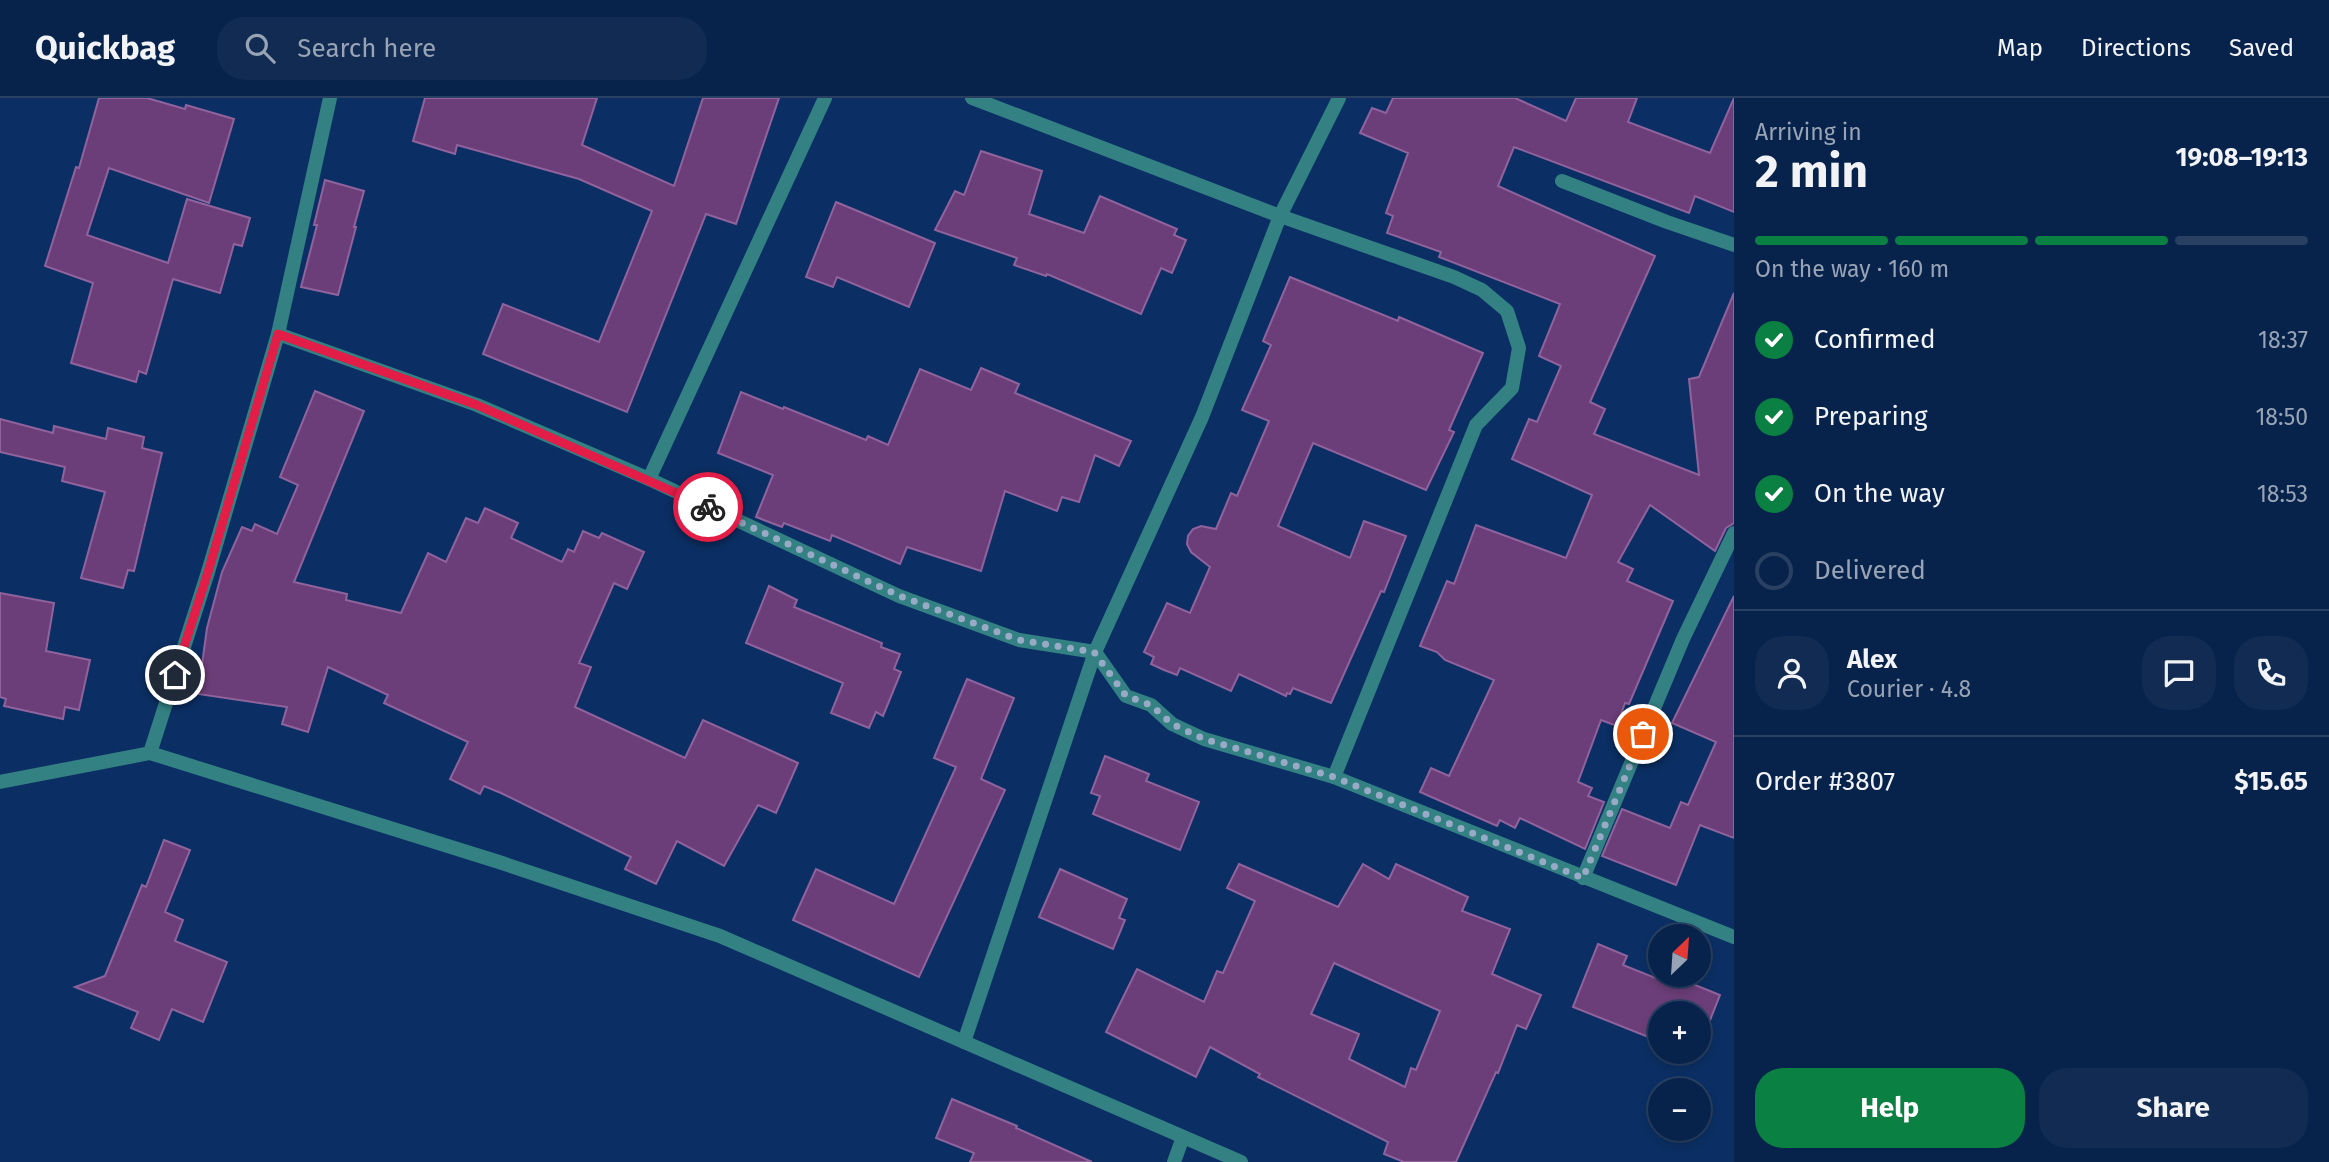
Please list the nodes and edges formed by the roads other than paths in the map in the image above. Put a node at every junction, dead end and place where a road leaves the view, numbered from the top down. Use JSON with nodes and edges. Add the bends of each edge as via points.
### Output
{"nodes":[{"id":1,"x":330,"y":98,"type":"edge"},
{"id":2,"x":825,"y":98,"type":"edge"},
{"id":3,"x":972,"y":98,"type":"edge"},
{"id":4,"x":1339,"y":98,"type":"edge"},
{"id":5,"x":1562,"y":181,"type":"dead end"},
{"id":6,"x":1280,"y":216,"type":"junction"},
{"id":7,"x":1734,"y":245,"type":"edge"},
{"id":8,"x":278,"y":334,"type":"junction"},
{"id":9,"x":649,"y":479,"type":"junction"},
{"id":10,"x":1734,"y":533,"type":"edge"},
{"id":11,"x":1094,"y":652,"type":"junction"},
{"id":12,"x":150,"y":752,"type":"junction"},
{"id":13,"x":1334,"y":777,"type":"junction"},
{"id":14,"x":0,"y":782,"type":"edge"},
{"id":15,"x":1583,"y":878,"type":"junction"},
{"id":16,"x":1734,"y":937,"type":"edge"},
{"id":17,"x":964,"y":1042,"type":"junction"},
{"id":18,"x":1183,"y":1138,"type":"junction"},
{"id":19,"x":1174,"y":1162,"type":"edge"},
{"id":20,"x":1241,"y":1162,"type":"edge"}],
"edges":[{"from":1,"to":8,"type":"street"},
{"from":2,"to":9,"type":"street"},
{"from":3,"to":6,"type":"street"},
{"from":4,"to":6,"type":"street"},
{"from":5,"to":7,"type":"street"},
{"from":6,"to":11,"type":"street","via":[[1202,417]]},
{"from":6,"to":13,"type":"street","via":[[1482,290],[1507,311],[1519,348],[1512,388],[1476,425]]},
{"from":8,"to":9,"type":"street","via":[[477,405]]},
{"from":8,"to":12,"type":"street"},
{"from":9,"to":11,"type":"street","via":[[900,596],[1019,640]]},
{"from":10,"to":15,"type":"street","via":[[1683,639]]},
{"from":11,"to":13,"type":"street","via":[[1126,696],[1151,705],[1172,724],[1204,739]]},
{"from":11,"to":17,"type":"street"},
{"from":12,"to":14,"type":"street"},
{"from":12,"to":17,"type":"street","via":[[720,936]]},
{"from":13,"to":15,"type":"street"},
{"from":15,"to":16,"type":"street"},
{"from":17,"to":18,"type":"street"},
{"from":18,"to":19,"type":"street"},
{"from":18,"to":20,"type":"street"}]}
